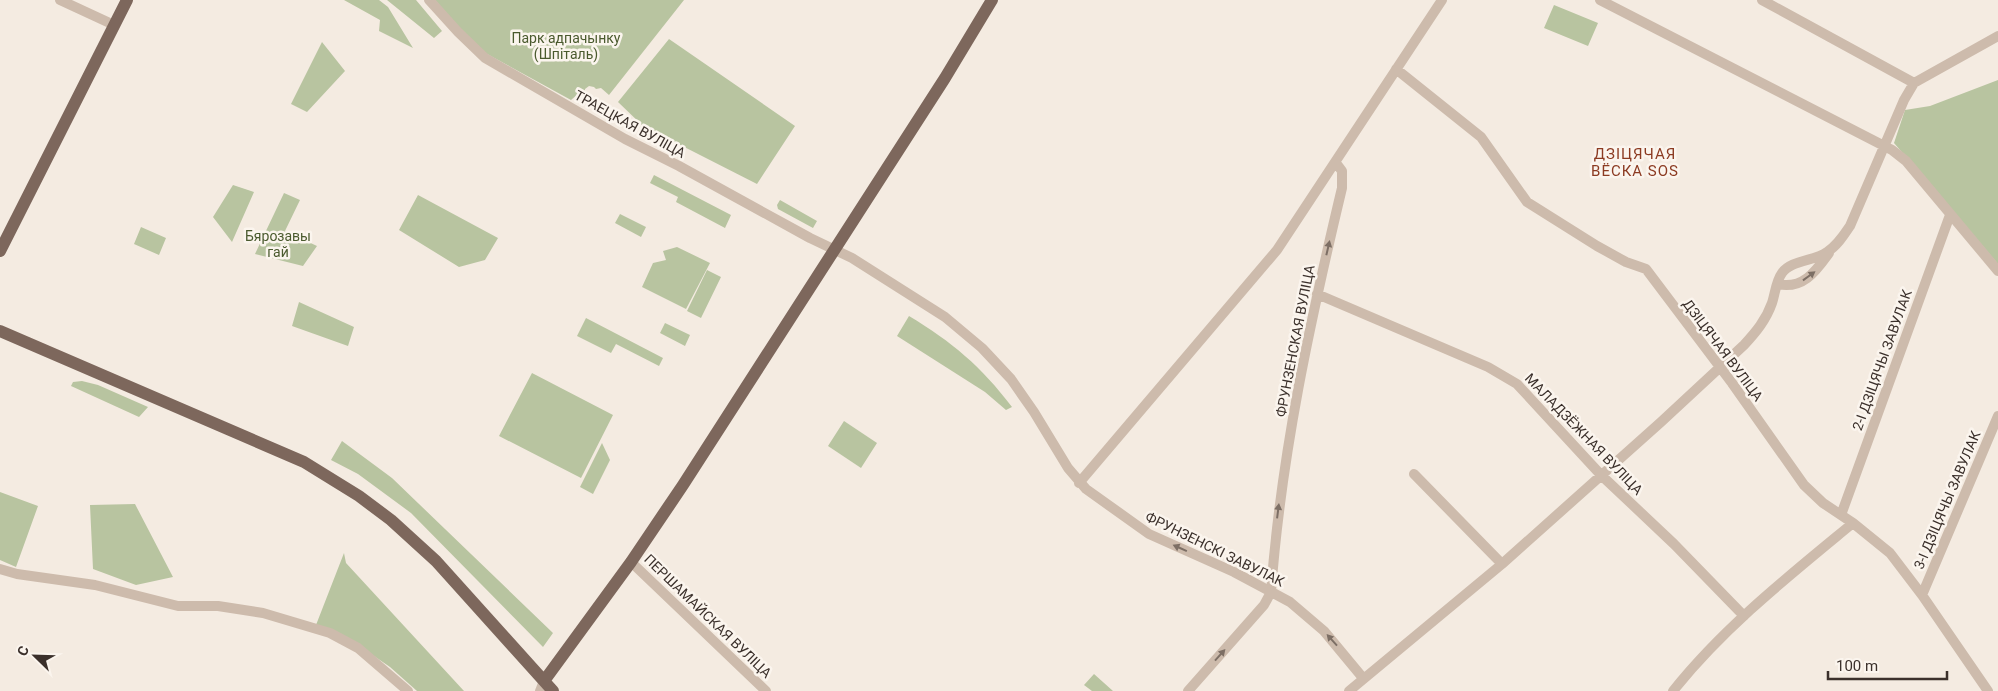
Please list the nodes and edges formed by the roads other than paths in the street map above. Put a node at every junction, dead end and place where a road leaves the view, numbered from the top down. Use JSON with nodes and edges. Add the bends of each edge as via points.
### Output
{"nodes":[{"id":1,"x":60,"y":0,"type":"edge"},
{"id":2,"x":127,"y":0,"type":"edge"},
{"id":3,"x":429,"y":0,"type":"edge"},
{"id":4,"x":992,"y":0,"type":"edge"},
{"id":5,"x":1442,"y":0,"type":"edge"},
{"id":6,"x":1600,"y":0,"type":"edge"},
{"id":7,"x":1762,"y":0,"type":"edge"},
{"id":8,"x":108,"y":23,"type":"junction"},
{"id":9,"x":1998,"y":36,"type":"edge"},
{"id":10,"x":1396,"y":69,"type":"junction"},
{"id":11,"x":1914,"y":83,"type":"junction"},
{"id":12,"x":1884,"y":145,"type":"junction"},
{"id":13,"x":1336,"y":163,"type":"junction"},
{"id":14,"x":1950,"y":215,"type":"junction"},
{"id":15,"x":1831,"y":250,"type":"junction"},
{"id":16,"x":0,"y":251,"type":"edge"},
{"id":17,"x":834,"y":251,"type":"junction"},
{"id":18,"x":1998,"y":271,"type":"edge"},
{"id":19,"x":1777,"y":284,"type":"junction"},
{"id":20,"x":1317,"y":294,"type":"junction"},
{"id":21,"x":0,"y":330,"type":"edge"},
{"id":22,"x":1719,"y":368,"type":"junction"},
{"id":23,"x":1998,"y":416,"type":"edge"},
{"id":24,"x":1414,"y":474,"type":"dead end"},
{"id":25,"x":1601,"y":475,"type":"junction"},
{"id":26,"x":1079,"y":482,"type":"junction"},
{"id":27,"x":1841,"y":514,"type":"junction"},
{"id":28,"x":1853,"y":523,"type":"junction"},
{"id":29,"x":631,"y":562,"type":"junction"},
{"id":30,"x":1502,"y":564,"type":"junction"},
{"id":31,"x":0,"y":570,"type":"edge"},
{"id":32,"x":1270,"y":592,"type":"junction"},
{"id":33,"x":1922,"y":595,"type":"junction"},
{"id":34,"x":1744,"y":616,"type":"junction"},
{"id":35,"x":1363,"y":678,"type":"junction"},
{"id":36,"x":545,"y":688,"type":"edge"},
{"id":37,"x":408,"y":691,"type":"edge"},
{"id":38,"x":766,"y":691,"type":"edge"},
{"id":39,"x":1188,"y":691,"type":"edge"},
{"id":40,"x":1349,"y":691,"type":"edge"},
{"id":41,"x":1673,"y":691,"type":"edge"},
{"id":42,"x":1988,"y":691,"type":"edge"}],
"edges":[{"from":1,"to":8,"type":"street"},
{"from":2,"to":8,"type":"main road"},
{"from":3,"to":17,"type":"street","name":"ТРАЕЦКАЯ ВУЛІЦА","via":[[485,58],[625,139]]},
{"from":4,"to":17,"type":"main road"},
{"from":5,"to":10,"type":"street"},
{"from":6,"to":12,"type":"street"},
{"from":7,"to":11,"type":"street"},
{"from":8,"to":16,"type":"main road"},
{"from":9,"to":11,"type":"street"},
{"from":10,"to":13,"type":"street"},
{"from":10,"to":22,"type":"street","name":"ДЗІЦЯЧАЯ ВУЛІЦА","via":[[1481,137],[1527,202],[1612,254],[1646,269]]},
{"from":11,"to":12,"type":"street"},
{"from":12,"to":14,"type":"street","via":[[1906,161]]},
{"from":12,"to":15,"type":"street","via":[[1850,226]]},
{"from":20,"to":13,"type":"street","name":"ФРУНЗЕНСКАЯ ВУЛІЦА","one_way":true,"via":[[1342,188],[1342,171]]},
{"from":13,"to":26,"type":"street","via":[[1277,250]]},
{"from":14,"to":18,"type":"street"},
{"from":14,"to":27,"type":"street","name":"2-І ДЗІЦЯЧЫ ЗАВУЛАК"},
{"from":15,"to":19,"type":"street","via":[[1782,272]]},
{"from":19,"to":15,"type":"street","one_way":true,"via":[[1793,285],[1806,280]]},
{"from":17,"to":26,"type":"street","name":"ФРУНЗЕНСКІ ЗАВУЛАК","via":[[852,258],[945,317],[982,348],[1011,379]]},
{"from":17,"to":29,"type":"main road"},
{"from":19,"to":22,"type":"street","via":[[1762,324]]},
{"from":20,"to":25,"type":"street","name":"МАЛАДЗЁЖНАЯ ВУЛІЦА","via":[[1503,374],[1523,389]]},
{"from":32,"to":20,"type":"street","name":"ФРУНЗЕНСКАЯ ВУЛІЦА","one_way":true,"via":[[1284,468]]},
{"from":21,"to":36,"type":"main road","via":[[304,462],[359,496],[436,561]]},
{"from":22,"to":25,"type":"street"},
{"from":22,"to":27,"type":"street","name":"ДЗІЦЯЧАЯ ВУЛІЦА","via":[[1804,485],[1822,503]]},
{"from":23,"to":33,"type":"street","name":"3-І ДЗІЦЯЧЫ ЗАВУЛАК"},
{"from":24,"to":30,"type":"street"},
{"from":25,"to":30,"type":"street"},
{"from":25,"to":34,"type":"street","name":"МАЛАДЗЁЖНАЯ ВУЛІЦА"},
{"from":32,"to":26,"type":"street","name":"ФРУНЗЕНСКІ ЗАВУЛАК","one_way":true,"via":[[1149,534]]},
{"from":27,"to":28,"type":"street","name":"ДЗІЦЯЧАЯ ВУЛІЦА"},
{"from":28,"to":33,"type":"street","name":"ДЗІЦЯЧАЯ ВУЛІЦА","via":[[1890,553]]},
{"from":28,"to":34,"type":"street"},
{"from":29,"to":36,"type":"main road"},
{"from":29,"to":38,"type":"street","name":"ПЕРШАМАЙСКАЯ ВУЛІЦА"},
{"from":30,"to":35,"type":"street"},
{"from":31,"to":37,"type":"street","via":[[95,585],[178,606],[218,606],[262,613],[330,633],[358,648]]},
{"from":35,"to":32,"type":"street","name":"ФРУНЗЕНСКІ ЗАВУЛАК","one_way":true,"via":[[1324,631],[1290,602]]},
{"from":39,"to":32,"type":"street","name":"ФРУНЗЕНСКАЯ ВУЛІЦА","one_way":true,"via":[[1264,605]]},
{"from":33,"to":42,"type":"street","name":"ДЗІЦЯЧАЯ ВУЛІЦА"},
{"from":34,"to":41,"type":"street"},
{"from":35,"to":40,"type":"street"}]}
